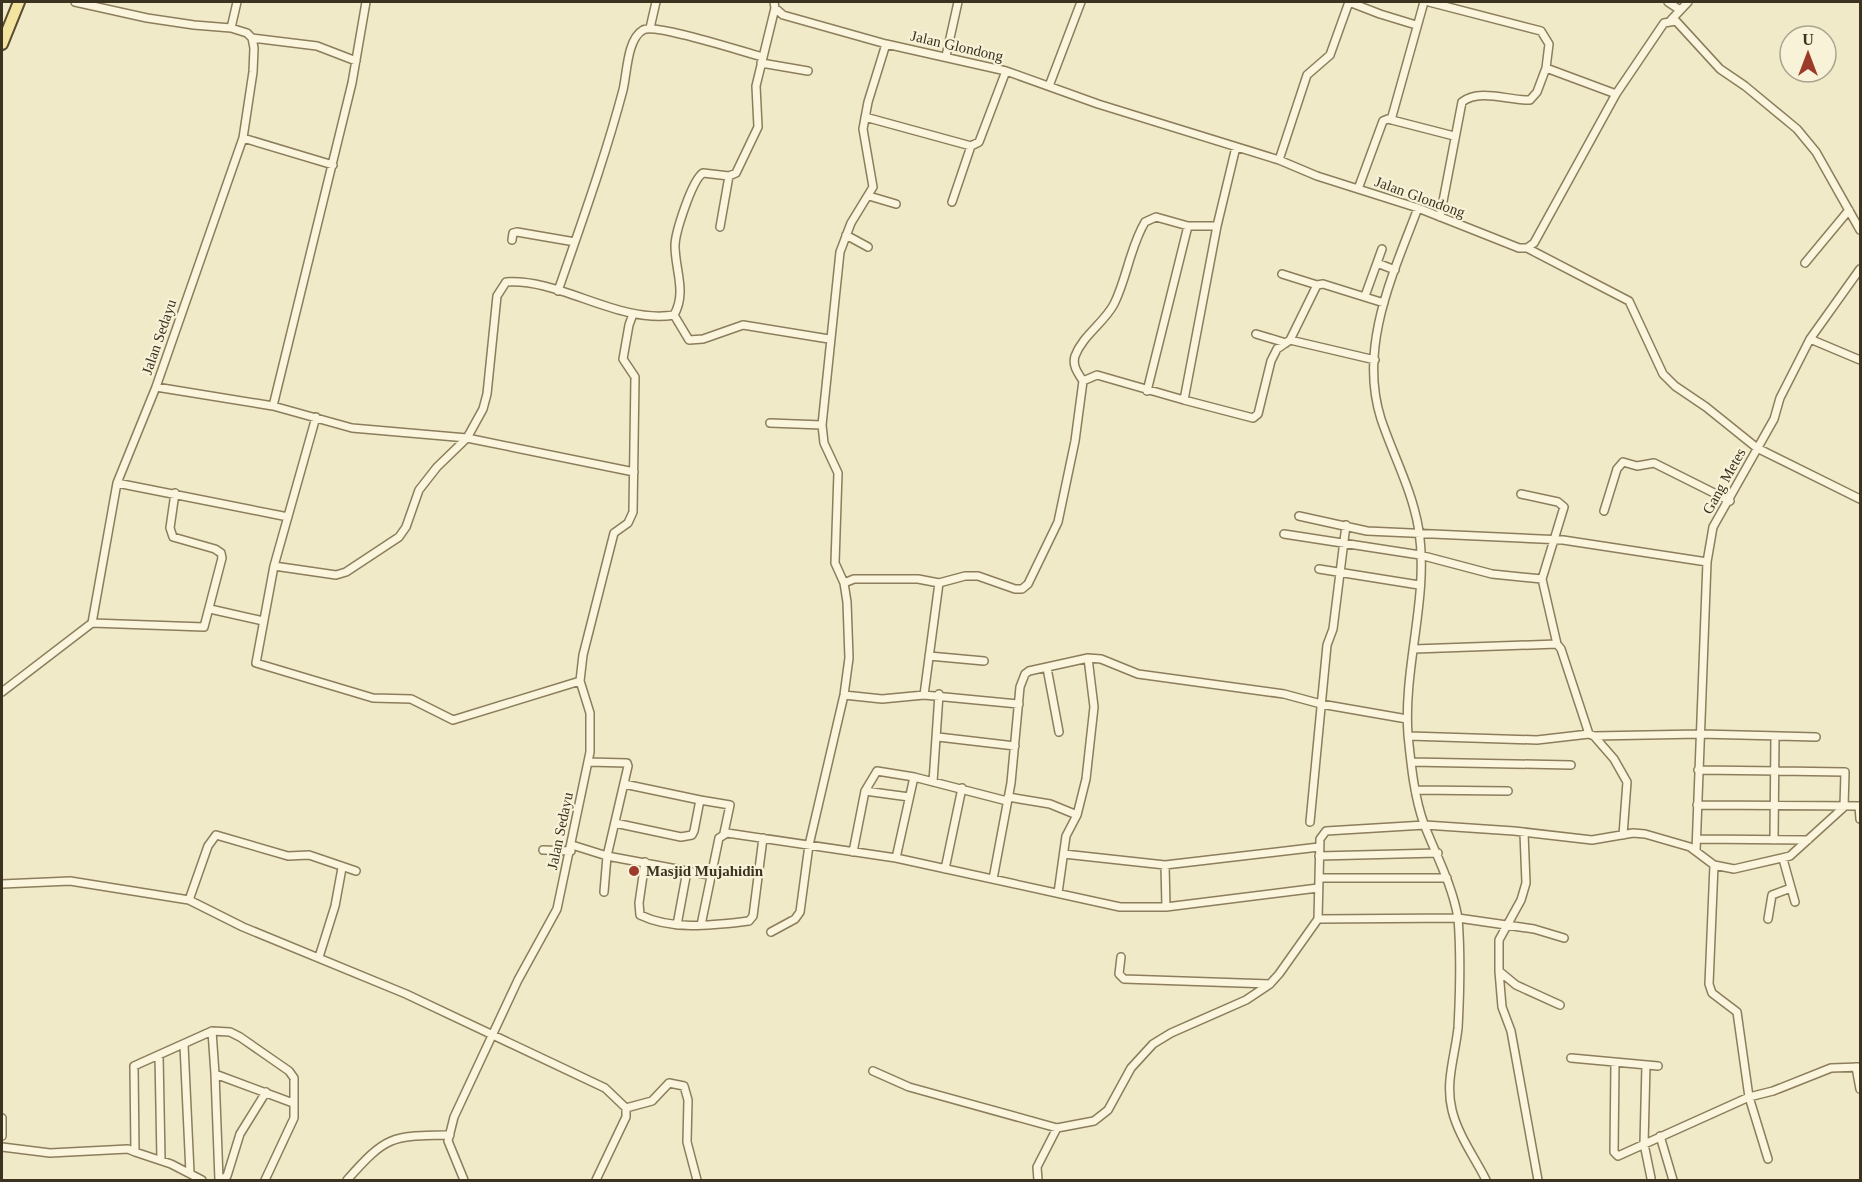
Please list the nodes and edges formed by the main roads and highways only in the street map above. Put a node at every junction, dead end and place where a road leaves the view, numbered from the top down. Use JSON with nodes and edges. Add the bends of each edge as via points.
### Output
{"nodes":[{"id":1,"x":19,"y":2,"type":"edge"},
{"id":2,"x":2,"y":44,"type":"edge"}],
"edges":[{"from":1,"to":2,"type":"main road"}]}
